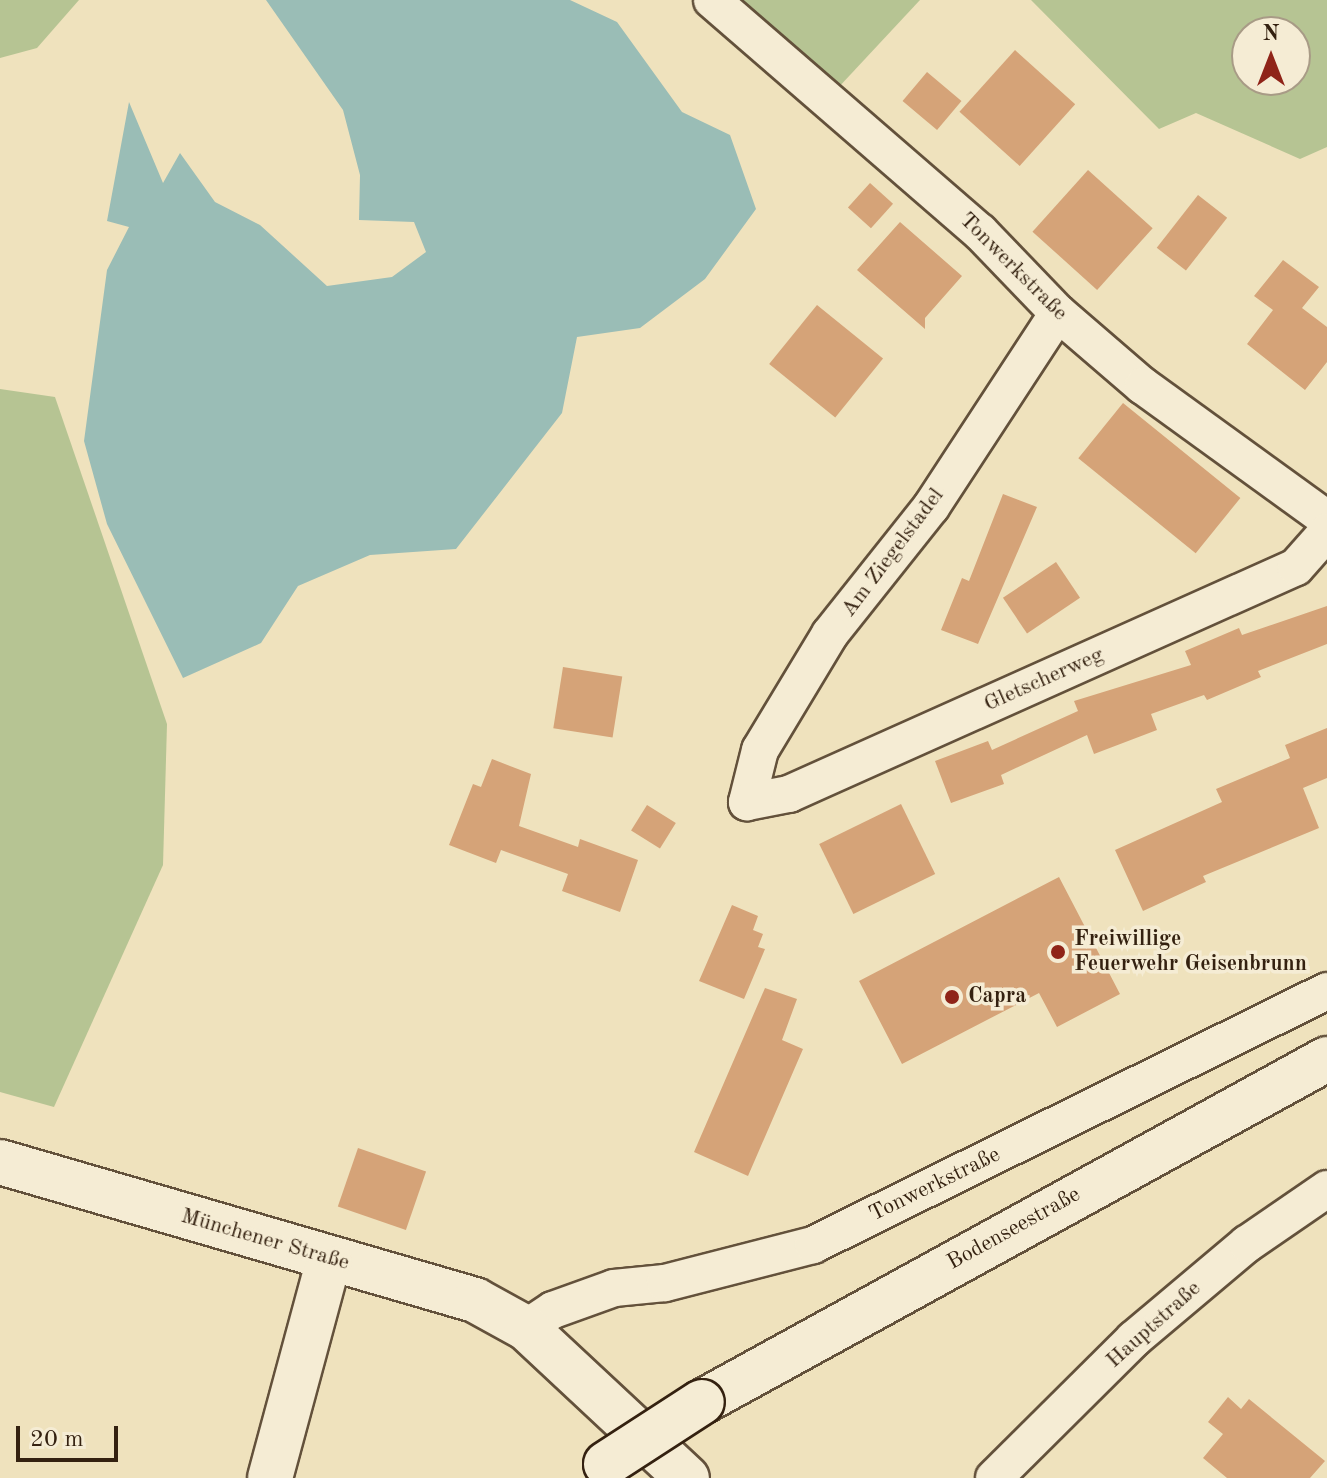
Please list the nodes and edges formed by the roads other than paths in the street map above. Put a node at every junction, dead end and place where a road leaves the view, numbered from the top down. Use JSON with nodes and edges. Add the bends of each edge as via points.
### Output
{"nodes":[{"id":1,"x":712,"y":0,"type":"edge"},
{"id":2,"x":1058,"y":313,"type":"junction"},
{"id":3,"x":1327,"y":519,"type":"edge"},
{"id":4,"x":1327,"y":532,"type":"edge"},
{"id":5,"x":747,"y":802,"type":"joint"},
{"id":6,"x":1327,"y":991,"type":"edge"},
{"id":7,"x":1327,"y":1059,"type":"edge"},
{"id":8,"x":0,"y":1162,"type":"edge"},
{"id":9,"x":1327,"y":1189,"type":"edge"},
{"id":10,"x":329,"y":1260,"type":"junction"},
{"id":11,"x":526,"y":1328,"type":"junction"},
{"id":12,"x":596,"y":1471,"type":"edge"},
{"id":13,"x":270,"y":1478,"type":"edge"},
{"id":14,"x":687,"y":1478,"type":"edge"},
{"id":15,"x":994,"y":1478,"type":"edge"}],
"edges":[{"from":1,"to":2,"type":"street","name":"Tonwerkstraße","via":[[980,232]]},
{"from":2,"to":3,"type":"street","name":"Tonwerkstraße","via":[[1143,386]]},
{"from":2,"to":5,"type":"street","name":"Am Ziegelstadel","via":[[931,507],[830,634],[760,750]]},
{"from":4,"to":5,"type":"street","name":"Gletscherweg","via":[[1296,567],[789,794]]},
{"from":6,"to":11,"type":"street","name":"Tonwerkstraße","via":[[813,1245],[665,1283],[614,1288],[553,1310]]},
{"from":7,"to":12,"type":"main road","name":"Bodenseestraße","bridge":true,"via":[[702,1402]]},
{"from":8,"to":10,"type":"main road","name":"Münchener Straße"},
{"from":9,"to":15,"type":"street","name":"Hauptstraße","via":[[1247,1244],[1134,1339]]},
{"from":10,"to":11,"type":"main road","name":"Münchener Straße","via":[[475,1300]]},
{"from":10,"to":13,"type":"main road"},
{"from":11,"to":14,"type":"main road"}]}
